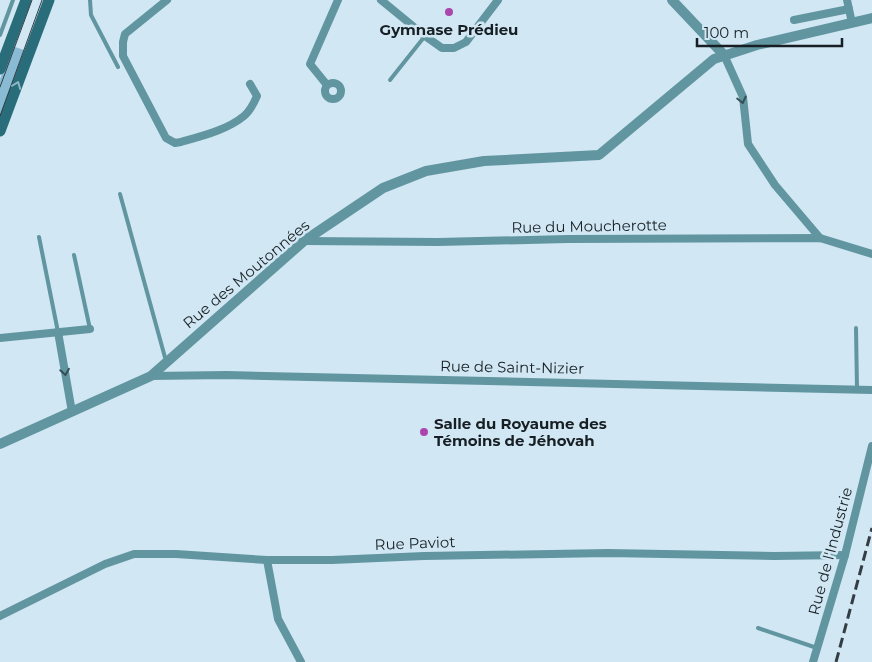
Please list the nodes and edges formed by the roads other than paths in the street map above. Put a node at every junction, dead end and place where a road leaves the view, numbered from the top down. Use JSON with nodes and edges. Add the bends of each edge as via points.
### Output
{"nodes":[{"id":1,"x":13,"y":0,"type":"edge"},
{"id":2,"x":26,"y":0,"type":"edge"},
{"id":3,"x":49,"y":0,"type":"edge"},
{"id":4,"x":90,"y":0,"type":"edge"},
{"id":5,"x":167,"y":0,"type":"edge"},
{"id":6,"x":338,"y":0,"type":"edge"},
{"id":7,"x":381,"y":0,"type":"edge"},
{"id":8,"x":498,"y":0,"type":"edge"},
{"id":9,"x":672,"y":0,"type":"edge"},
{"id":10,"x":847,"y":0,"type":"edge"},
{"id":11,"x":849,"y":9,"type":"junction"},
{"id":12,"x":872,"y":18,"type":"edge"},
{"id":13,"x":794,"y":20,"type":"dead end"},
{"id":14,"x":852,"y":22,"type":"junction"},
{"id":15,"x":0,"y":35,"type":"edge"},
{"id":16,"x":426,"y":36,"type":"junction"},
{"id":17,"x":724,"y":55,"type":"junction"},
{"id":18,"x":118,"y":67,"type":"dead end"},
{"id":19,"x":0,"y":69,"type":"edge"},
{"id":20,"x":390,"y":80,"type":"dead end"},
{"id":21,"x":250,"y":84,"type":"dead end"},
{"id":22,"x":327,"y":85,"type":"dead end"},
{"id":23,"x":0,"y":131,"type":"edge"},
{"id":24,"x":120,"y":194,"type":"dead end"},
{"id":25,"x":39,"y":237,"type":"dead end"},
{"id":26,"x":820,"y":238,"type":"junction"},
{"id":27,"x":304,"y":241,"type":"junction"},
{"id":28,"x":872,"y":254,"type":"edge"},
{"id":29,"x":74,"y":255,"type":"dead end"},
{"id":30,"x":856,"y":328,"type":"dead end"},
{"id":31,"x":90,"y":329,"type":"joint"},
{"id":32,"x":58,"y":332,"type":"junction"},
{"id":33,"x":0,"y":338,"type":"edge"},
{"id":34,"x":166,"y":363,"type":"junction"},
{"id":35,"x":151,"y":376,"type":"junction"},
{"id":36,"x":857,"y":389,"type":"junction"},
{"id":37,"x":872,"y":390,"type":"edge"},
{"id":38,"x":72,"y":412,"type":"junction"},
{"id":39,"x":0,"y":444,"type":"edge"},
{"id":40,"x":872,"y":446,"type":"edge"},
{"id":41,"x":845,"y":555,"type":"junction"},
{"id":42,"x":267,"y":560,"type":"junction"},
{"id":43,"x":0,"y":616,"type":"edge"},
{"id":44,"x":758,"y":628,"type":"dead end"},
{"id":45,"x":818,"y":648,"type":"junction"},
{"id":46,"x":301,"y":662,"type":"edge"},
{"id":47,"x":814,"y":662,"type":"edge"}],
"edges":[{"from":1,"to":15,"type":"lane"},
{"from":2,"to":19,"type":"main road"},
{"from":23,"to":3,"type":"main road","one_way":true},
{"from":4,"to":18,"type":"lane","via":[[91,15]]},
{"from":5,"to":21,"type":"street","via":[[129,30],[123,42],[124,56],[166,138],[175,143],[182,142],[223,128],[245,116],[256,96]]},
{"from":6,"to":22,"type":"street","via":[[310,64]]},
{"from":7,"to":16,"type":"street"},
{"from":8,"to":16,"type":"street","via":[[466,42],[454,48],[442,48]]},
{"from":9,"to":17,"type":"street"},
{"from":10,"to":11,"type":"street"},
{"from":11,"to":13,"type":"street"},
{"from":11,"to":14,"type":"street"},
{"from":12,"to":14,"type":"street","name":"Rue des Moutonnées"},
{"from":14,"to":17,"type":"street","name":"Rue des Moutonnées"},
{"from":16,"to":20,"type":"lane"},
{"from":17,"to":26,"type":"street","one_way":true,"via":[[743,97],[748,144],[774,185]]},
{"from":17,"to":27,"type":"street","name":"Rue des Moutonnées","via":[[714,59],[599,155],[491,160],[426,171],[383,188]]},
{"from":24,"to":34,"type":"lane"},
{"from":25,"to":32,"type":"lane"},
{"from":26,"to":27,"type":"street","name":"Rue du Moucherotte"},
{"from":26,"to":28,"type":"street","name":"Rue du Moucherotte"},
{"from":27,"to":34,"type":"street","name":"Rue des Moutonnées"},
{"from":29,"to":31,"type":"lane"},
{"from":30,"to":36,"type":"lane"},
{"from":31,"to":32,"type":"street"},
{"from":32,"to":33,"type":"street"},
{"from":32,"to":38,"type":"street","one_way":true},
{"from":34,"to":35,"type":"street","name":"Rue des Moutonnées"},
{"from":35,"to":36,"type":"street","name":"Rue de Saint-Nizier"},
{"from":35,"to":38,"type":"street","name":"Rue des Moutonnées"},
{"from":36,"to":37,"type":"street","name":"Rue de Saint-Nizier"},
{"from":38,"to":39,"type":"street","name":"Rue des Moutonnées"},
{"from":40,"to":41,"type":"street","name":"Rue de l'Industrie"},
{"from":41,"to":42,"type":"street","name":"Rue Paviot","via":[[608,553]]},
{"from":41,"to":45,"type":"street","name":"Rue de l'Industrie"},
{"from":42,"to":43,"type":"street","name":"Rue Paviot","via":[[134,554],[105,564]]},
{"from":42,"to":46,"type":"street","via":[[278,619]]},
{"from":44,"to":45,"type":"lane"},
{"from":45,"to":47,"type":"street","name":"Rue de l'Industrie"}]}
